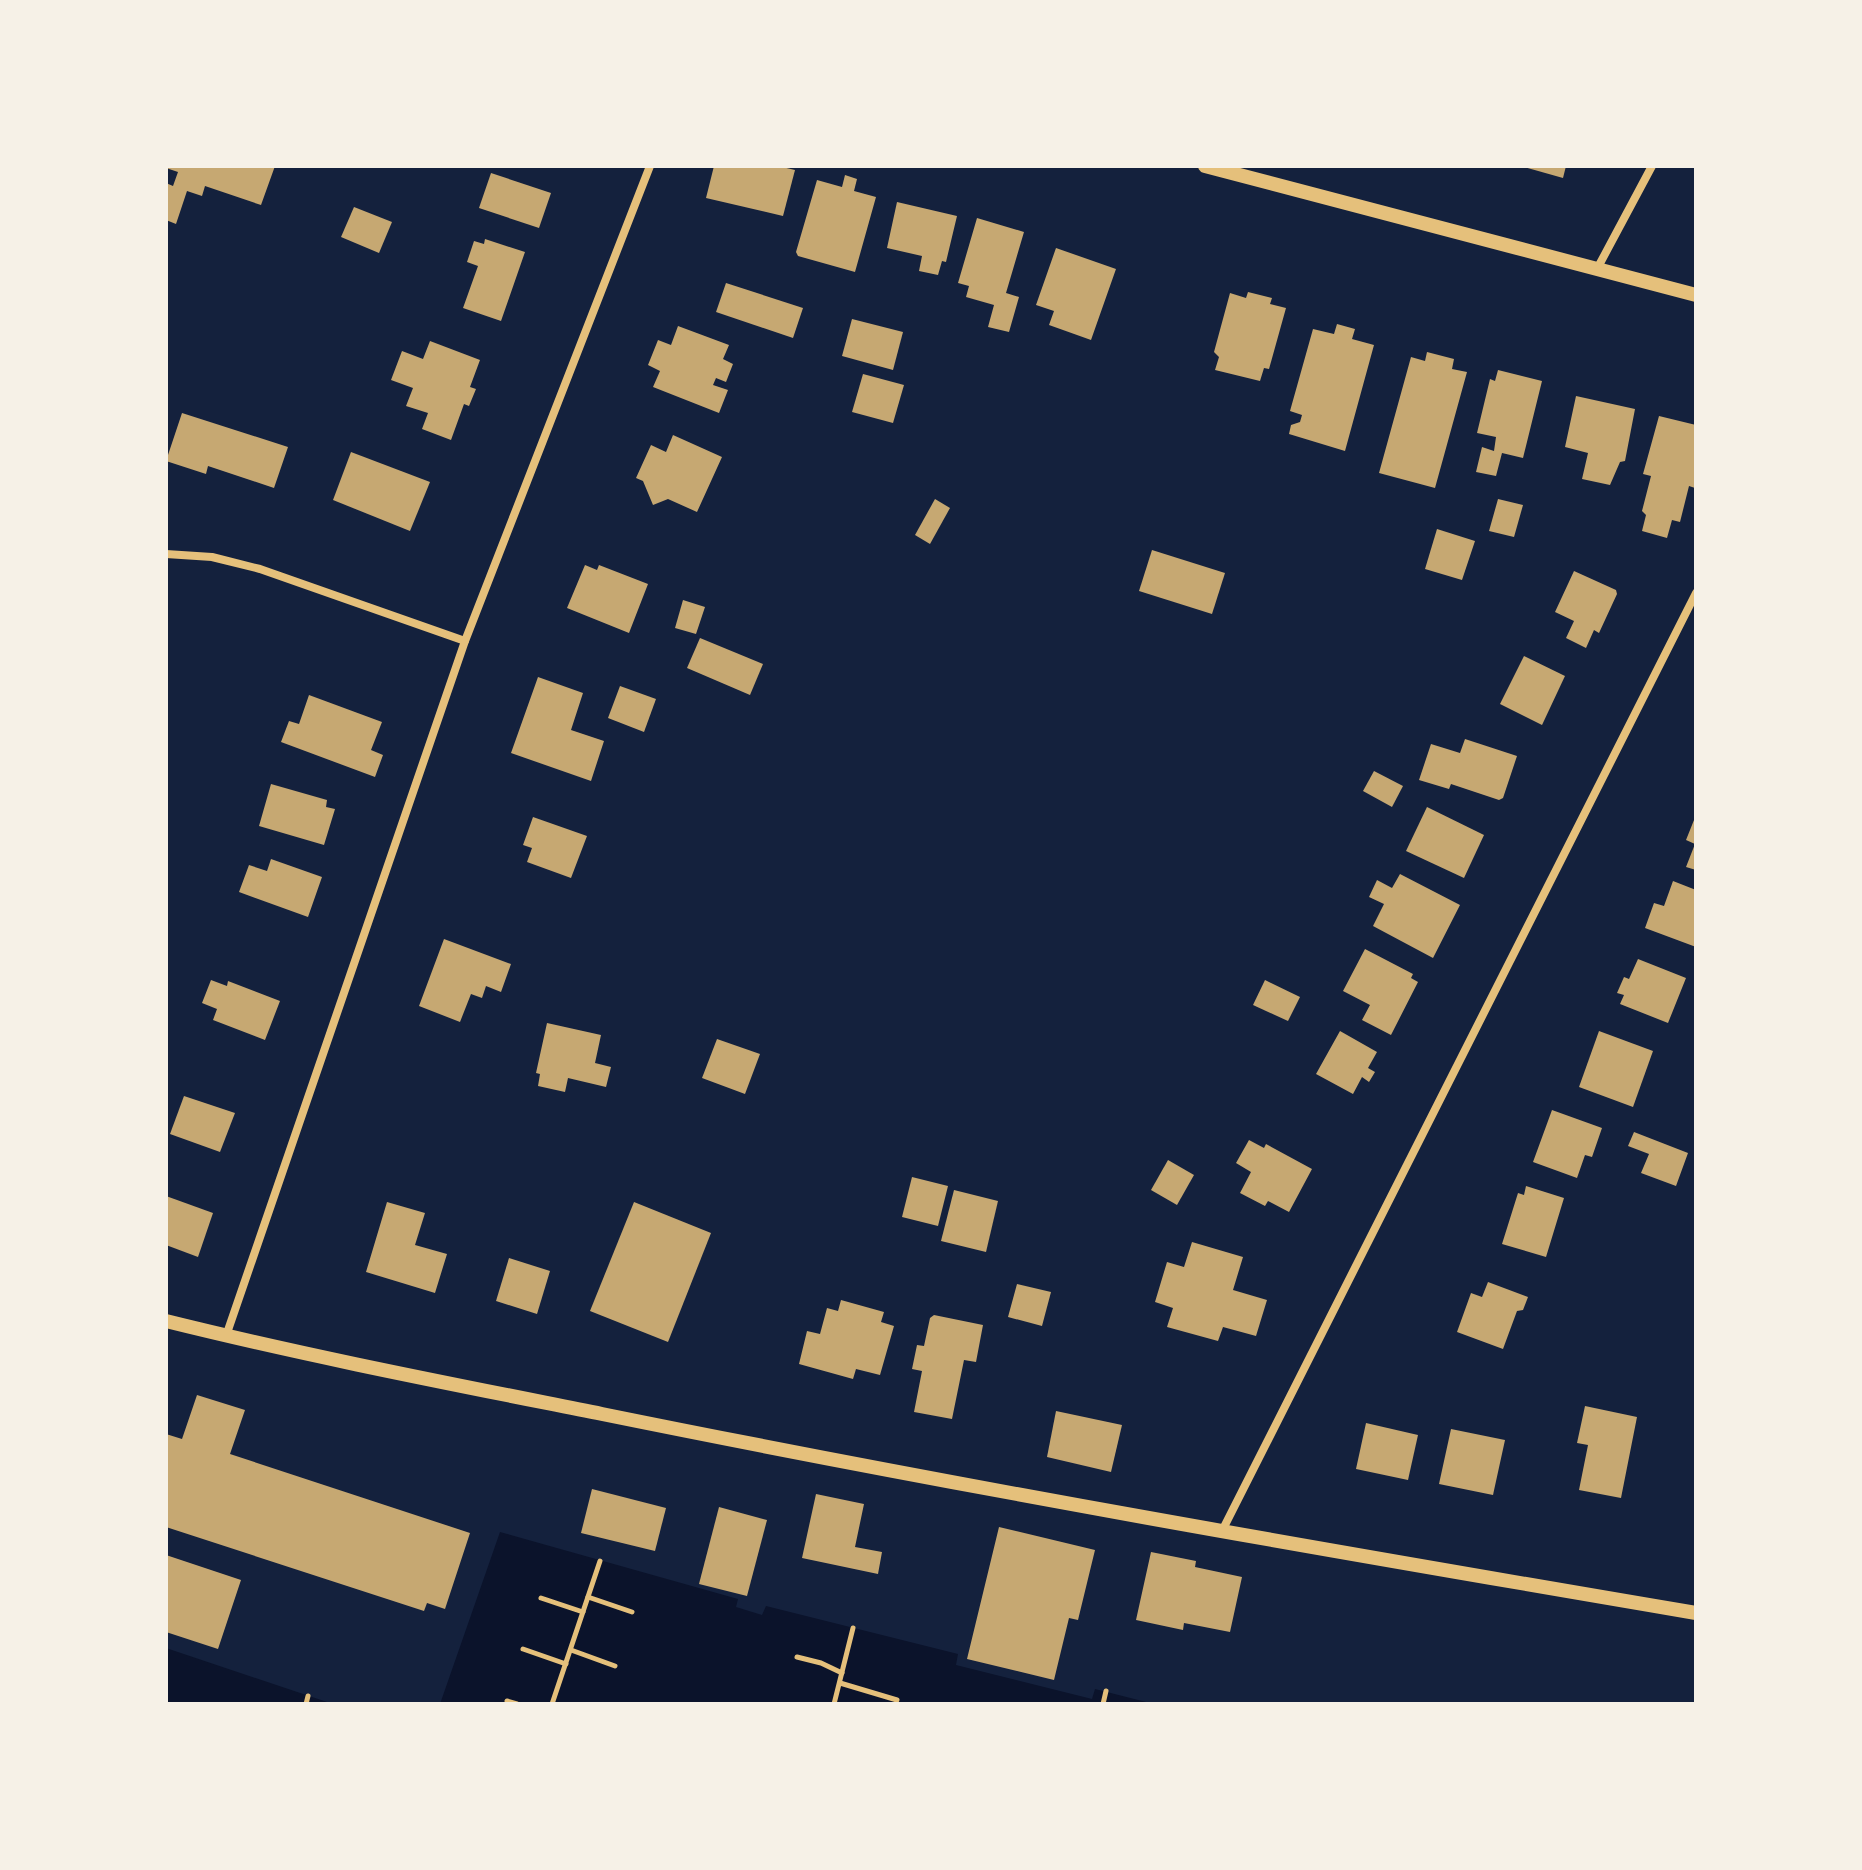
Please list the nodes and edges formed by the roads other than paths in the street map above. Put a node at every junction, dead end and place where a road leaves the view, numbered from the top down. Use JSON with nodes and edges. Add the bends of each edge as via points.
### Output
{"nodes":[{"id":1,"x":650,"y":166,"type":"edge"},
{"id":2,"x":1205,"y":166,"type":"edge"},
{"id":3,"x":1652,"y":166,"type":"edge"},
{"id":4,"x":1597,"y":269,"type":"junction"},
{"id":5,"x":1696,"y":295,"type":"edge"},
{"id":6,"x":166,"y":554,"type":"edge"},
{"id":7,"x":1696,"y":593,"type":"edge"},
{"id":8,"x":465,"y":641,"type":"junction"},
{"id":9,"x":166,"y":1321,"type":"edge"},
{"id":10,"x":226,"y":1336,"type":"junction"},
{"id":11,"x":1222,"y":1532,"type":"junction"},
{"id":12,"x":1696,"y":1613,"type":"edge"}],
"edges":[{"from":1,"to":8,"type":"street"},
{"from":2,"to":4,"type":"street"},
{"from":3,"to":4,"type":"street"},
{"from":4,"to":5,"type":"street"},
{"from":6,"to":8,"type":"street","via":[[212,557],[260,569]]},
{"from":7,"to":11,"type":"street"},
{"from":8,"to":10,"type":"street"},
{"from":9,"to":10,"type":"street"},
{"from":10,"to":11,"type":"street","via":[[707,1435]]},
{"from":11,"to":12,"type":"street"}]}
